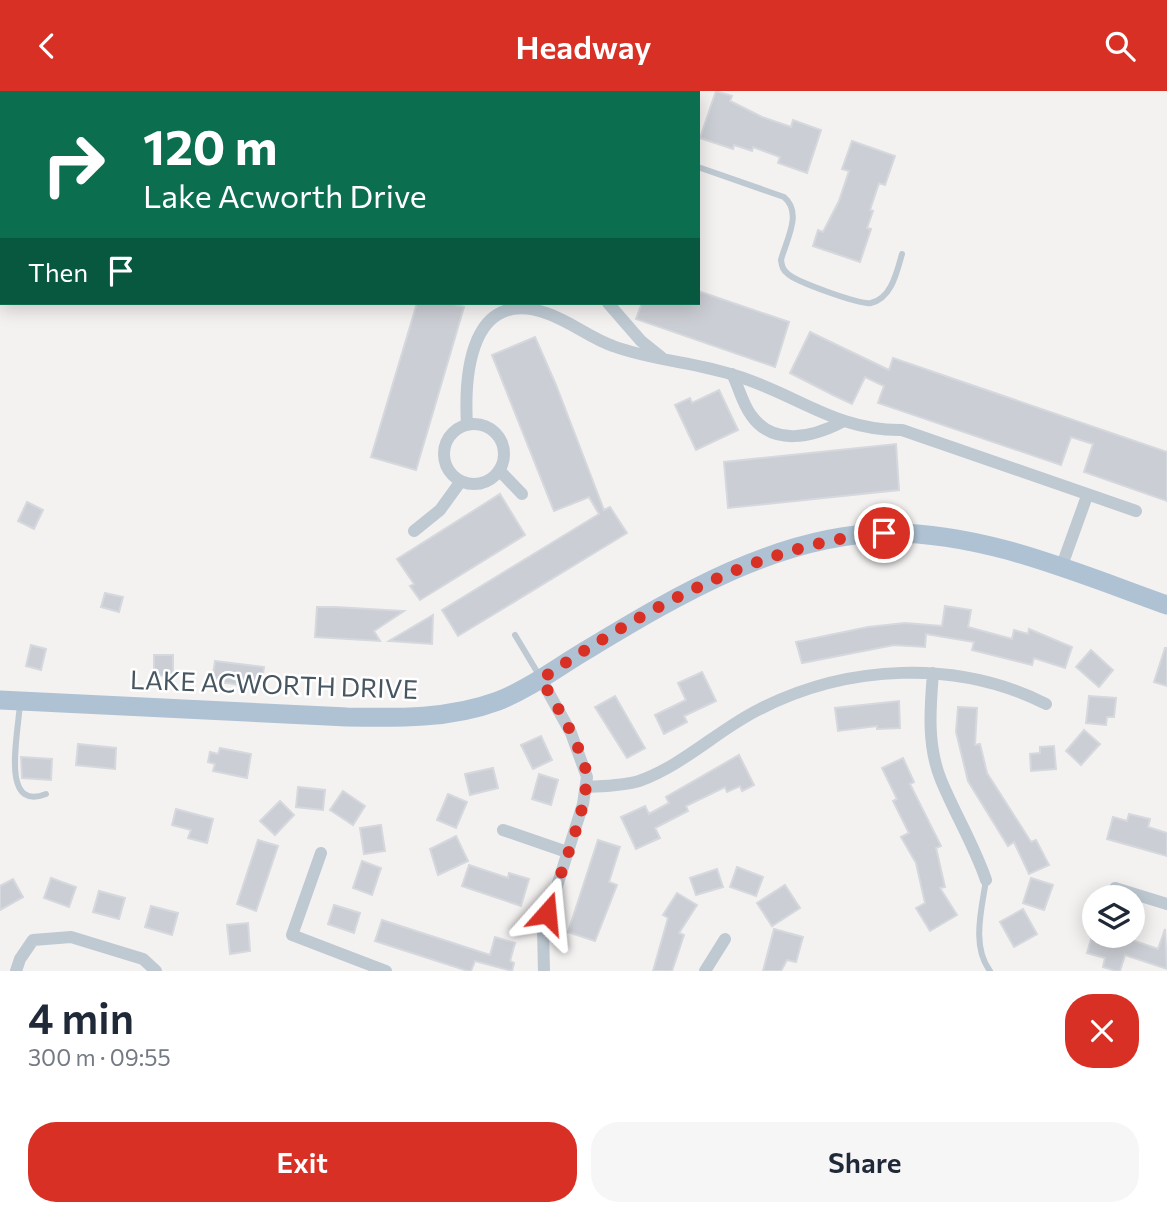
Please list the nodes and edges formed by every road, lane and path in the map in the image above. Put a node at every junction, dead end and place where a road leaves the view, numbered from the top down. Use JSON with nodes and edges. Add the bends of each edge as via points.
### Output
{"nodes":[{"id":1,"x":700,"y":168,"type":"edge"},
{"id":2,"x":902,"y":254,"type":"dead end"},
{"id":3,"x":610,"y":305,"type":"edge"},
{"id":4,"x":514,"y":306,"type":"edge"},
{"id":5,"x":664,"y":360,"type":"junction"},
{"id":6,"x":732,"y":374,"type":"junction"},
{"id":7,"x":842,"y":422,"type":"junction"},
{"id":8,"x":467,"y":425,"type":"junction"},
{"id":9,"x":499,"y":470,"type":"junction"},
{"id":10,"x":461,"y":481,"type":"junction"},
{"id":11,"x":522,"y":494,"type":"dead end"},
{"id":12,"x":1087,"y":496,"type":"junction"},
{"id":13,"x":1136,"y":511,"type":"dead end"},
{"id":14,"x":414,"y":531,"type":"dead end"},
{"id":15,"x":1061,"y":568,"type":"junction"},
{"id":16,"x":1167,"y":605,"type":"edge"},
{"id":17,"x":515,"y":635,"type":"dead end"},
{"id":18,"x":933,"y":673,"type":"junction"},
{"id":19,"x":541,"y":679,"type":"junction"},
{"id":20,"x":0,"y":700,"type":"edge"},
{"id":21,"x":20,"y":701,"type":"junction"},
{"id":22,"x":1046,"y":704,"type":"dead end"},
{"id":23,"x":6,"y":774,"type":"dead end"},
{"id":24,"x":586,"y":787,"type":"junction"},
{"id":25,"x":12,"y":792,"type":"dead end"},
{"id":26,"x":46,"y":794,"type":"dead end"},
{"id":27,"x":503,"y":830,"type":"dead end"},
{"id":28,"x":567,"y":852,"type":"junction"},
{"id":29,"x":321,"y":853,"type":"dead end"},
{"id":30,"x":986,"y":880,"type":"joint"},
{"id":31,"x":1145,"y":897,"type":"edge"},
{"id":32,"x":1167,"y":904,"type":"edge"},
{"id":33,"x":725,"y":939,"type":"dead end"},
{"id":34,"x":16,"y":971,"type":"edge"},
{"id":35,"x":156,"y":971,"type":"edge"},
{"id":36,"x":386,"y":971,"type":"edge"},
{"id":37,"x":544,"y":971,"type":"edge"},
{"id":38,"x":705,"y":971,"type":"edge"},
{"id":39,"x":990,"y":971,"type":"edge"}],
"edges":[{"from":1,"to":2,"type":"lane","via":[[792,204],[794,213],[781,260],[782,268],[793,278],[871,303],[886,294]]},
{"from":3,"to":5,"type":"street"},
{"from":4,"to":5,"type":"street","via":[[547,313],[610,345]]},
{"from":4,"to":8,"type":"street","via":[[478,333],[467,370]]},
{"from":5,"to":6,"type":"street"},
{"from":6,"to":7,"type":"street"},
{"from":6,"to":7,"type":"street","via":[[752,417],[781,435],[804,436]]},
{"from":7,"to":12,"type":"street","via":[[902,430]]},
{"from":8,"to":9,"type":"street","via":[[485,426],[501,440],[504,459]]},
{"from":8,"to":10,"type":"street","via":[[459,427],[445,444],[447,469]]},
{"from":9,"to":10,"type":"street","via":[[479,484]]},
{"from":9,"to":11,"type":"street"},
{"from":10,"to":14,"type":"street","via":[[440,510]]},
{"from":12,"to":13,"type":"street"},
{"from":12,"to":15,"type":"street"},
{"from":15,"to":16,"type":"main road","name":"LAKE ACWORTH DRIVE"},
{"from":15,"to":19,"type":"main road","name":"LAKE ACWORTH DRIVE","via":[[997,547],[937,535],[884,533],[823,541],[712,581]]},
{"from":17,"to":19,"type":"lane"},
{"from":18,"to":22,"type":"street","via":[[991,681]]},
{"from":18,"to":24,"type":"street","via":[[887,674],[816,687],[758,710],[653,775],[628,784]]},
{"from":18,"to":30,"type":"street","via":[[931,733],[940,778]]},
{"from":19,"to":21,"type":"main road","name":"LAKE ACWORTH DRIVE","via":[[475,708],[400,718]]},
{"from":19,"to":24,"type":"street","via":[[571,733],[585,767]]},
{"from":20,"to":21,"type":"main road","name":"LAKE ACWORTH DRIVE"},
{"from":21,"to":23,"type":"lane"},
{"from":24,"to":28,"type":"street"},
{"from":25,"to":26,"type":"lane","via":[[21,797]]},
{"from":27,"to":28,"type":"street"},
{"from":28,"to":37,"type":"street","via":[[543,930]]},
{"from":29,"to":36,"type":"street","via":[[292,935]]},
{"from":30,"to":39,"type":"lane","via":[[979,944]]},
{"from":31,"to":32,"type":"street"},
{"from":33,"to":38,"type":"street"},
{"from":34,"to":35,"type":"street","via":[[33,940],[71,936],[143,959]]}]}
